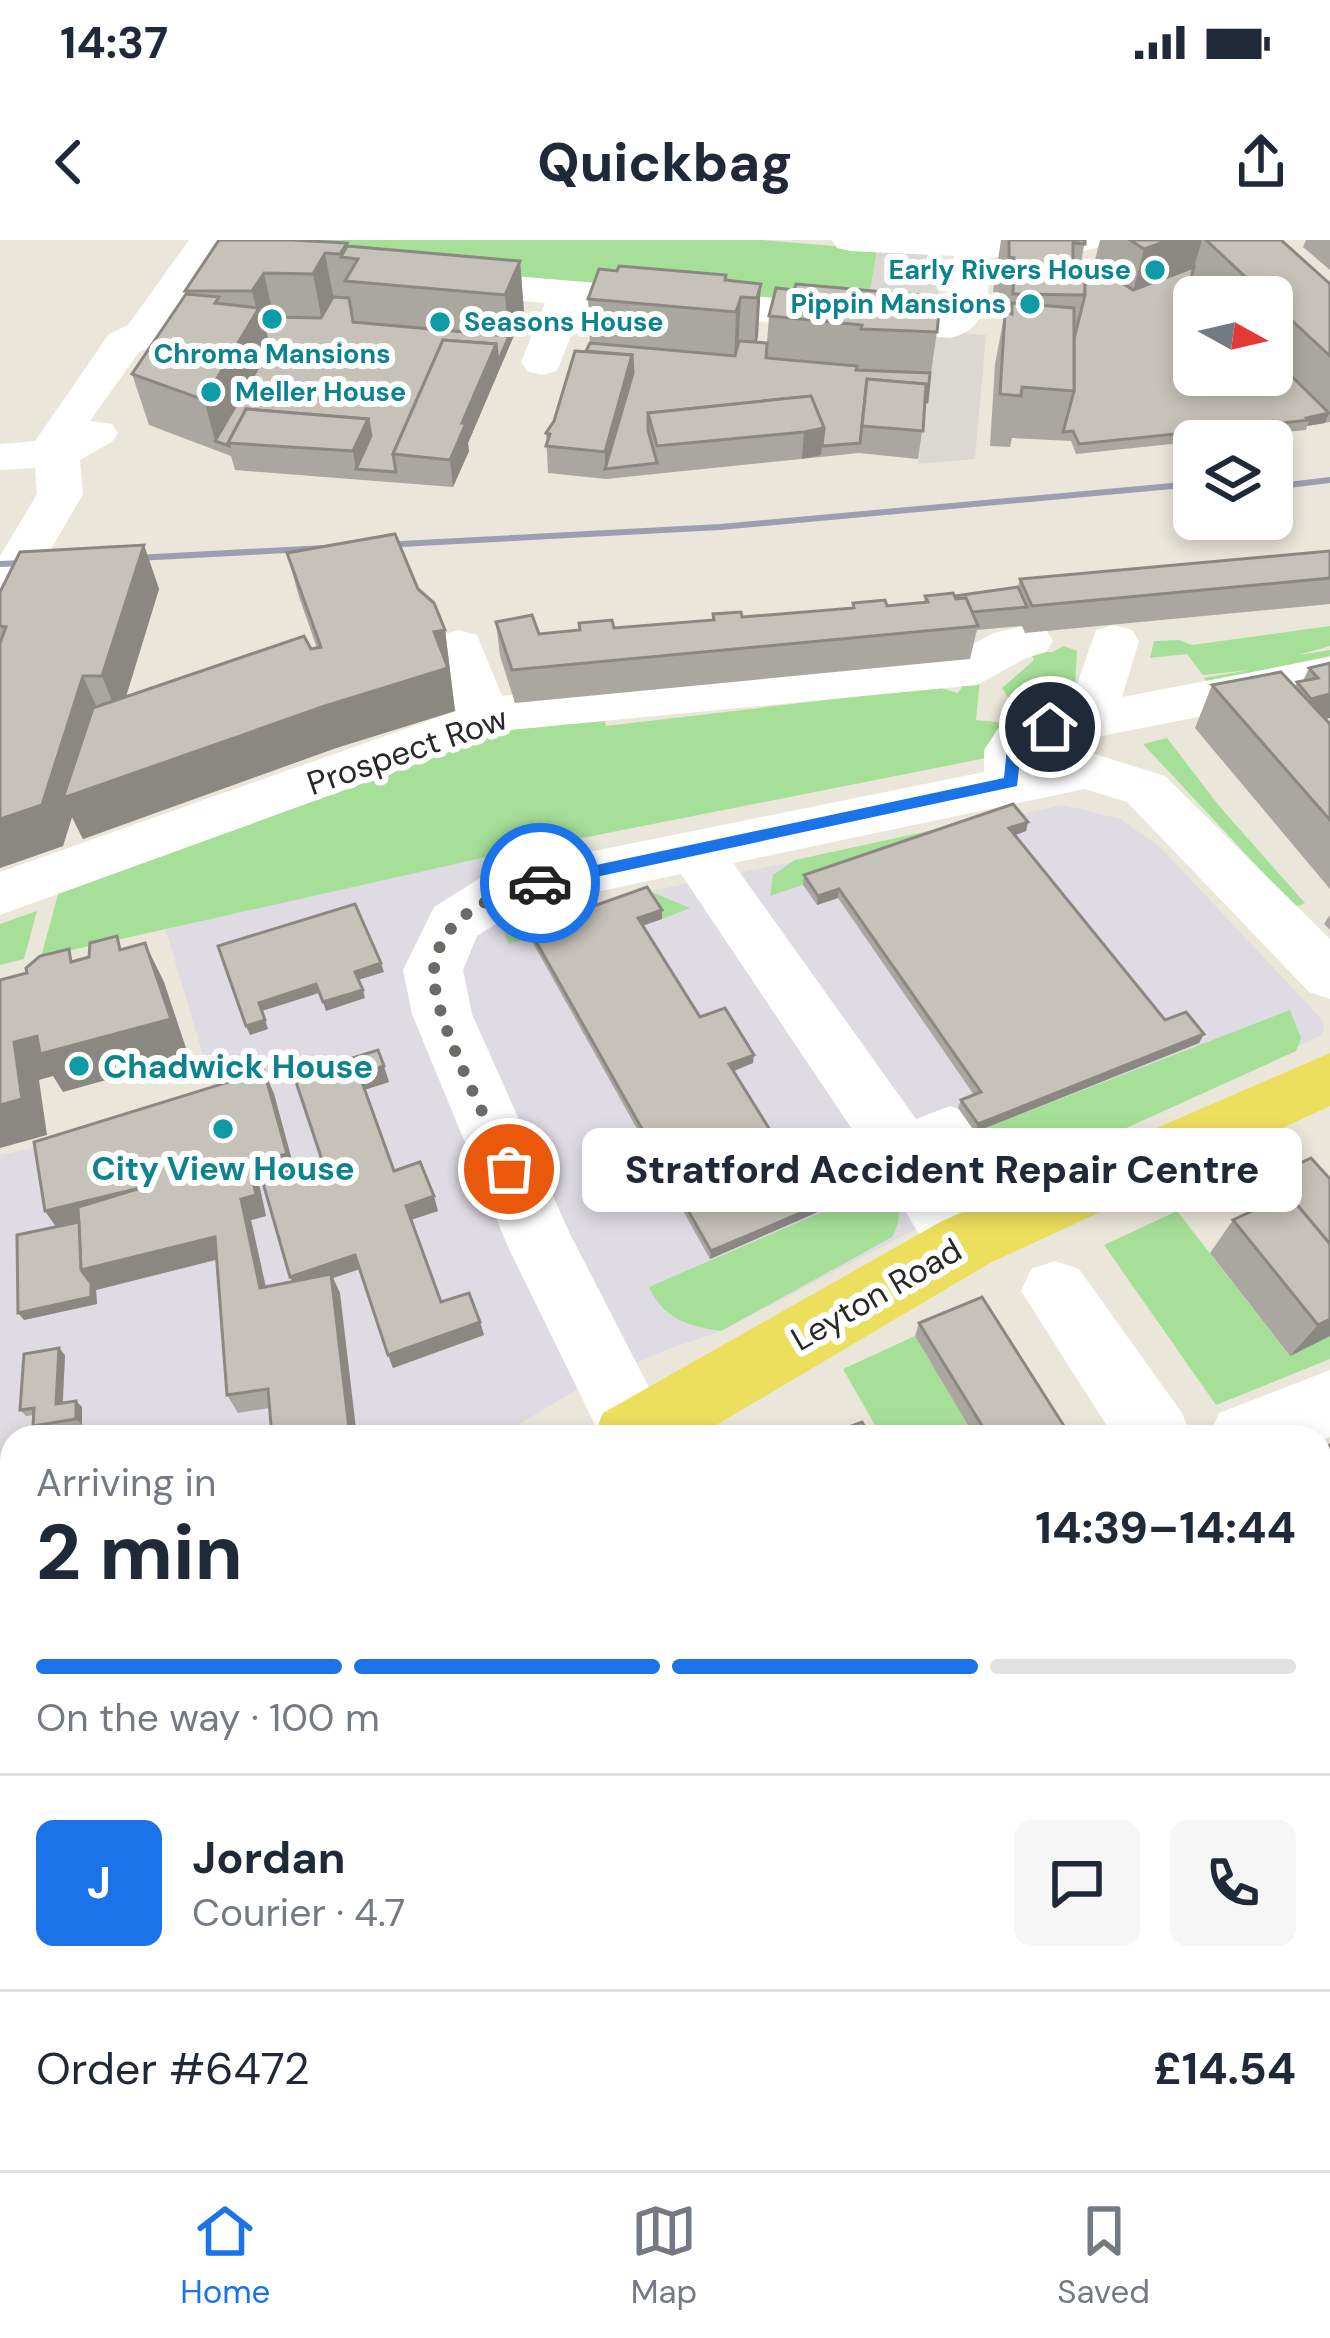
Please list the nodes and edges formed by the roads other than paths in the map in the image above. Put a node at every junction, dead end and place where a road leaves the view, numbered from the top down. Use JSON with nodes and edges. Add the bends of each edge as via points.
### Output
{"nodes":[{"id":1,"x":851,"y":240,"type":"edge"},
{"id":2,"x":1083,"y":240,"type":"edge"},
{"id":3,"x":201,"y":250,"type":"edge"},
{"id":4,"x":972,"y":251,"type":"junction"},
{"id":5,"x":249,"y":265,"type":"edge"},
{"id":6,"x":386,"y":277,"type":"edge"},
{"id":7,"x":568,"y":294,"type":"junction"},
{"id":8,"x":542,"y":362,"type":"dead end"},
{"id":9,"x":0,"y":457,"type":"edge"},
{"id":10,"x":57,"y":464,"type":"junction"},
{"id":11,"x":0,"y":482,"type":"edge"},
{"id":12,"x":14,"y":540,"type":"edge"},
{"id":13,"x":0,"y":597,"type":"edge"},
{"id":14,"x":1028,"y":641,"type":"edge"},
{"id":15,"x":1114,"y":641,"type":"dead end"},
{"id":16,"x":459,"y":646,"type":"dead end"},
{"id":17,"x":1330,"y":674,"type":"edge"},
{"id":18,"x":485,"y":720,"type":"junction"},
{"id":19,"x":1078,"y":720,"type":"junction"},
{"id":20,"x":1011,"y":782,"type":"junction"},
{"id":21,"x":694,"y":850,"type":"junction"},
{"id":22,"x":0,"y":894,"type":"edge"},
{"id":23,"x":1330,"y":976,"type":"edge"},
{"id":24,"x":1330,"y":1078,"type":"edge"},
{"id":25,"x":927,"y":1142,"type":"junction"},
{"id":26,"x":843,"y":1176,"type":"dead end"},
{"id":27,"x":966,"y":1242,"type":"junction"},
{"id":28,"x":1055,"y":1291,"type":"dead end"},
{"id":29,"x":1330,"y":1403,"type":"edge"},
{"id":30,"x":627,"y":1425,"type":"edge"},
{"id":31,"x":649,"y":1425,"type":"edge"},
{"id":32,"x":1148,"y":1425,"type":"edge"},
{"id":33,"x":1275,"y":1425,"type":"edge"}],
"edges":[{"from":1,"to":4,"type":"street"},
{"from":2,"to":4,"type":"street"},
{"from":3,"to":5,"type":"street"},
{"from":3,"to":10,"type":"street","via":[[142,334],[150,346],[98,431]]},
{"from":4,"to":7,"type":"street","via":[[963,317],[951,326]]},
{"from":6,"to":7,"type":"street"},
{"from":7,"to":8,"type":"street"},
{"from":9,"to":10,"type":"street"},
{"from":10,"to":11,"type":"street"},
{"from":10,"to":12,"type":"street","via":[[60,494]]},
{"from":12,"to":13,"type":"street"},
{"from":14,"to":18,"type":"street","name":"Prospect Row","via":[[958,673]]},
{"from":15,"to":19,"type":"street","via":[[1102,687]]},
{"from":16,"to":18,"type":"street"},
{"from":17,"to":19,"type":"street"},
{"from":18,"to":22,"type":"street","name":"Prospect Row"},
{"from":19,"to":20,"type":"street","via":[[1014,741]]},
{"from":20,"to":21,"type":"street"},
{"from":20,"to":23,"type":"street","via":[[1085,770],[1146,789]]},
{"from":21,"to":25,"type":"street"},
{"from":21,"to":30,"type":"street","via":[[506,890],[454,922],[434,970],[442,1014]]},
{"from":24,"to":27,"type":"main road","name":"Leyton Road"},
{"from":25,"to":26,"type":"street"},
{"from":25,"to":27,"type":"street"},
{"from":27,"to":31,"type":"main road","name":"Leyton Road"},
{"from":28,"to":32,"type":"street"},
{"from":29,"to":33,"type":"street"}]}
